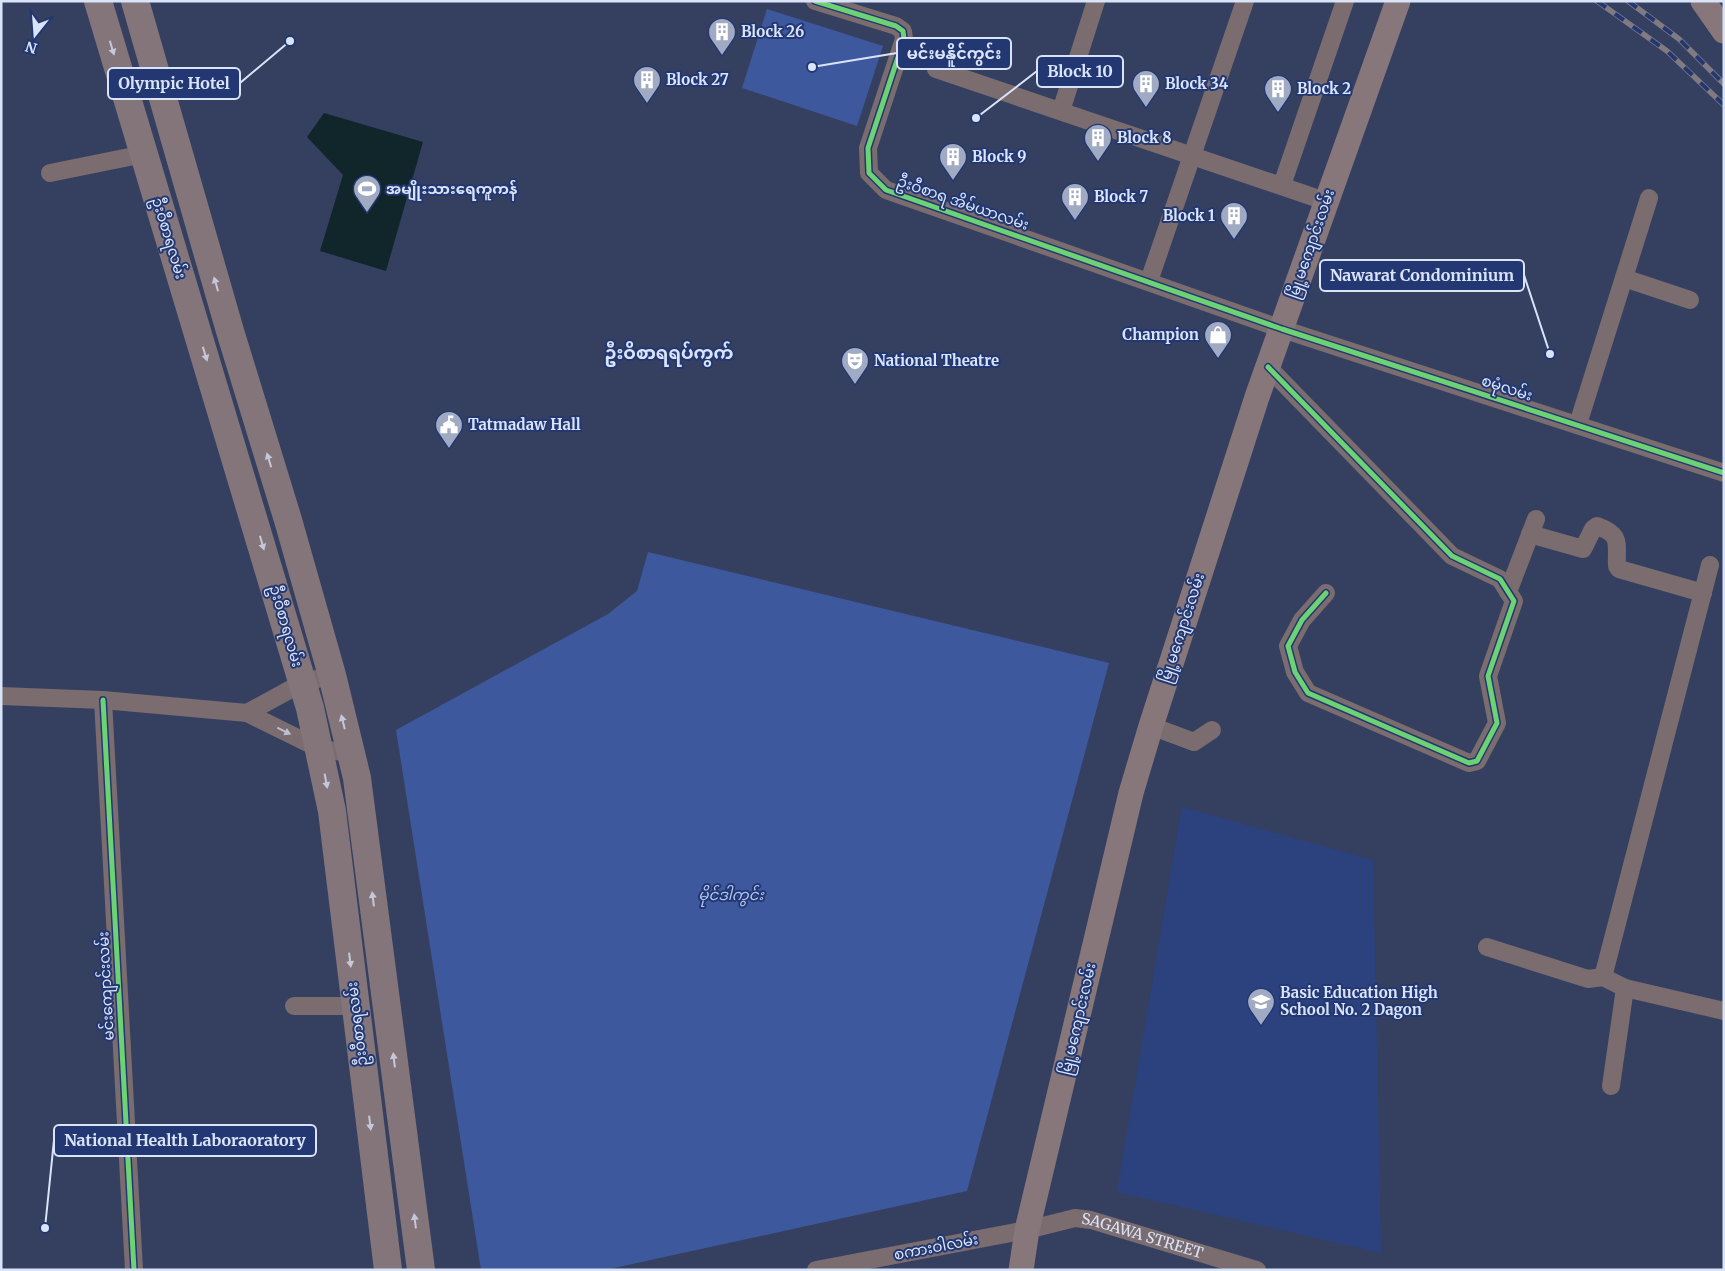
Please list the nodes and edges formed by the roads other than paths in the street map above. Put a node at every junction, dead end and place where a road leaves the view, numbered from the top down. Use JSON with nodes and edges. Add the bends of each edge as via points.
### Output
{"nodes":[{"id":1,"x":98,"y":1,"type":"edge"},
{"id":2,"x":135,"y":1,"type":"edge"},
{"id":3,"x":815,"y":1,"type":"edge"},
{"id":4,"x":1096,"y":1,"type":"edge"},
{"id":5,"x":1245,"y":1,"type":"edge"},
{"id":6,"x":1345,"y":1,"type":"edge"},
{"id":7,"x":1398,"y":1,"type":"edge"},
{"id":8,"x":1703,"y":1,"type":"edge"},
{"id":9,"x":1724,"y":31,"type":"edge"},
{"id":10,"x":936,"y":70,"type":"dead end"},
{"id":11,"x":1061,"y":111,"type":"junction"},
{"id":12,"x":172,"y":130,"type":"junction"},
{"id":13,"x":142,"y":147,"type":"junction"},
{"id":14,"x":1192,"y":156,"type":"junction"},
{"id":15,"x":50,"y":173,"type":"dead end"},
{"id":16,"x":1282,"y":185,"type":"junction"},
{"id":17,"x":1649,"y":198,"type":"dead end"},
{"id":18,"x":1325,"y":201,"type":"junction"},
{"id":19,"x":1624,"y":278,"type":"junction"},
{"id":20,"x":1149,"y":281,"type":"junction"},
{"id":21,"x":1690,"y":300,"type":"dead end"},
{"id":22,"x":227,"y":321,"type":"junction"},
{"id":23,"x":196,"y":328,"type":"junction"},
{"id":24,"x":1282,"y":329,"type":"junction"},
{"id":25,"x":1268,"y":367,"type":"junction"},
{"id":26,"x":1578,"y":424,"type":"junction"},
{"id":27,"x":1724,"y":473,"type":"edge"},
{"id":28,"x":284,"y":507,"type":"junction"},
{"id":29,"x":254,"y":515,"type":"junction"},
{"id":30,"x":1710,"y":565,"type":"dead end"},
{"id":31,"x":1508,"y":592,"type":"junction"},
{"id":32,"x":1326,"y":593,"type":"dead end"},
{"id":33,"x":1703,"y":593,"type":"junction"},
{"id":34,"x":332,"y":675,"type":"junction"},
{"id":35,"x":302,"y":683,"type":"junction"},
{"id":36,"x":1,"y":696,"type":"edge"},
{"id":37,"x":102,"y":700,"type":"junction"},
{"id":38,"x":247,"y":714,"type":"junction"},
{"id":39,"x":1151,"y":726,"type":"junction"},
{"id":40,"x":1212,"y":730,"type":"dead end"},
{"id":41,"x":320,"y":749,"type":"junction"},
{"id":42,"x":351,"y":753,"type":"junction"},
{"id":43,"x":367,"y":858,"type":"junction"},
{"id":44,"x":338,"y":863,"type":"junction"},
{"id":45,"x":1487,"y":947,"type":"dead end"},
{"id":46,"x":1603,"y":977,"type":"junction"},
{"id":47,"x":1626,"y":988,"type":"junction"},
{"id":48,"x":386,"y":1001,"type":"junction"},
{"id":49,"x":294,"y":1006,"type":"dead end"},
{"id":50,"x":355,"y":1006,"type":"junction"},
{"id":51,"x":1724,"y":1011,"type":"edge"},
{"id":52,"x":1611,"y":1086,"type":"dead end"},
{"id":53,"x":1027,"y":1230,"type":"junction"},
{"id":54,"x":134,"y":1270,"type":"edge"},
{"id":55,"x":388,"y":1270,"type":"edge"},
{"id":56,"x":421,"y":1270,"type":"edge"},
{"id":57,"x":816,"y":1270,"type":"edge"},
{"id":58,"x":1021,"y":1270,"type":"edge"},
{"id":59,"x":1257,"y":1270,"type":"edge"}],
"edges":[{"from":1,"to":13,"type":"main road","name":"ဦးဝီစာရလမ်း","one_way":true},
{"from":2,"to":12,"type":"main road","name":"ဦးဝီစာရလမ်း"},
{"from":3,"to":20,"type":"street","name":"ဦးဝီစာရ အိမ်ယာလမ်း","via":[[903,31],[904,39],[868,148],[869,173],[886,190]]},
{"from":4,"to":11,"type":"street"},
{"from":5,"to":14,"type":"street"},
{"from":6,"to":16,"type":"street"},
{"from":7,"to":18,"type":"main road","name":"မြို့မကျောင်းလမ်း"},
{"from":8,"to":9,"type":"main road"},
{"from":10,"to":11,"type":"street"},
{"from":11,"to":14,"type":"street"},
{"from":12,"to":13,"type":"main road"},
{"from":22,"to":12,"type":"main road","name":"ဦးဝီစာရလမ်း","one_way":true},
{"from":13,"to":15,"type":"street"},
{"from":13,"to":23,"type":"main road","name":"ဦးဝီစာရလမ်း"},
{"from":14,"to":16,"type":"street"},
{"from":14,"to":20,"type":"street"},
{"from":16,"to":18,"type":"street"},
{"from":17,"to":19,"type":"street"},
{"from":18,"to":24,"type":"main road","name":"မြို့မကျောင်းလမ်း"},
{"from":19,"to":21,"type":"street"},
{"from":19,"to":26,"type":"street"},
{"from":20,"to":24,"type":"street","name":"ဦးဝီစာရ အိမ်ယာလမ်း"},
{"from":22,"to":23,"type":"main road"},
{"from":28,"to":22,"type":"main road","name":"ဦးဝီစာရလမ်း","one_way":true},
{"from":23,"to":29,"type":"main road","name":"ဦးဝီစာရလမ်း","one_way":true},
{"from":24,"to":25,"type":"main road","name":"မြို့မကျောင်းလမ်း"},
{"from":24,"to":26,"type":"street","name":"စမုံလမ်း"},
{"from":25,"to":31,"type":"street","via":[[1452,556],[1500,579]]},
{"from":25,"to":39,"type":"main road","name":"မြို့မကျောင်းလမ်း"},
{"from":26,"to":27,"type":"street","name":"စမုံလမ်း"},
{"from":28,"to":29,"type":"main road"},
{"from":28,"to":34,"type":"main road","name":"ဦးဝီစာရလမ်း"},
{"from":29,"to":35,"type":"main road","name":"ဦးဝီစာရလမ်း","one_way":true},
{"from":30,"to":33,"type":"street"},
{"from":31,"to":32,"type":"street","via":[[1514,600],[1488,676],[1496,723],[1477,762],[1473,764],[1308,693],[1295,672],[1288,646],[1302,620]]},
{"from":31,"to":33,"type":"street","via":[[1533,526],[1584,548],[1593,529],[1598,526],[1614,534],[1617,566],[1623,572]]},
{"from":33,"to":46,"type":"street"},
{"from":34,"to":35,"type":"street"},
{"from":42,"to":34,"type":"main road","name":"ဦးဝီစာရလမ်း","one_way":true},
{"from":35,"to":38,"type":"street"},
{"from":35,"to":41,"type":"main road","name":"ဦးဝီစာရလမ်း"},
{"from":36,"to":37,"type":"street"},
{"from":37,"to":38,"type":"street"},
{"from":37,"to":54,"type":"street","name":"မင်းကျောင်းလမ်း"},
{"from":38,"to":41,"type":"street","one_way":true},
{"from":39,"to":40,"type":"street","via":[[1194,742]]},
{"from":39,"to":53,"type":"main road","name":"မြို့မကျောင်းလမ်း","via":[[1131,793]]},
{"from":41,"to":42,"type":"street"},
{"from":41,"to":44,"type":"main road","name":"ဦးဝီစာရလမ်း","one_way":true},
{"from":42,"to":43,"type":"main road","name":"ဦးဝီစာရလမ်း"},
{"from":43,"to":44,"type":"main road"},
{"from":48,"to":43,"type":"main road","name":"ဦးဝီစာရလမ်း","one_way":true},
{"from":44,"to":50,"type":"main road","name":"ဦးဝီစာရလမ်း","one_way":true},
{"from":45,"to":46,"type":"street","via":[[1588,979]]},
{"from":46,"to":47,"type":"street"},
{"from":47,"to":51,"type":"street"},
{"from":47,"to":52,"type":"street"},
{"from":48,"to":50,"type":"main road"},
{"from":56,"to":48,"type":"main road","name":"ဦးဝီစာရလမ်း","one_way":true},
{"from":49,"to":50,"type":"street"},
{"from":50,"to":55,"type":"main road","name":"ဦးဝီစာရလမ်း","one_way":true},
{"from":53,"to":57,"type":"street","name":"စကားဝါလမ်း"},
{"from":53,"to":58,"type":"main road","name":"မြို့မကျောင်းလမ်း"},
{"from":53,"to":59,"type":"street","name":"SAGAWA STREET","via":[[1076,1218],[1091,1220]]}]}
